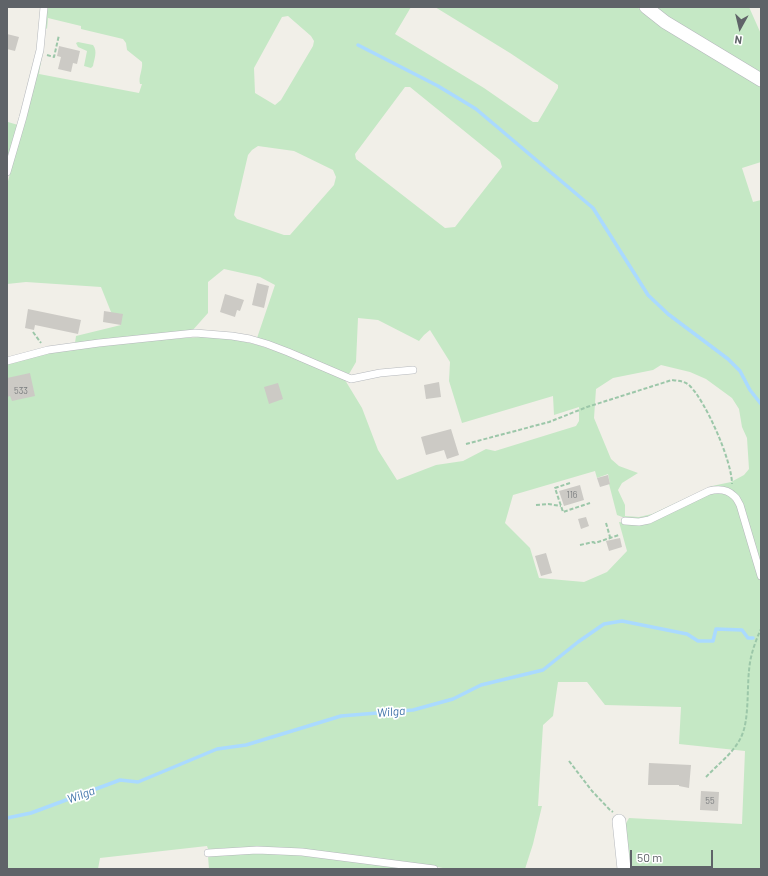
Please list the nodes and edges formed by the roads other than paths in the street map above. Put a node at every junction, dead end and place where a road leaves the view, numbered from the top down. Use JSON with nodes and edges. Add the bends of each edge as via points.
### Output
{"nodes":[{"id":1,"x":44,"y":7,"type":"edge"},
{"id":2,"x":646,"y":7,"type":"edge"},
{"id":3,"x":761,"y":80,"type":"edge"},
{"id":4,"x":7,"y":172,"type":"edge"},
{"id":5,"x":7,"y":361,"type":"edge"},
{"id":6,"x":413,"y":370,"type":"dead end"},
{"id":7,"x":624,"y":521,"type":"dead end"},
{"id":8,"x":761,"y":576,"type":"edge"},
{"id":9,"x":618,"y":818,"type":"road end"},
{"id":10,"x":208,"y":853,"type":"dead end"},
{"id":11,"x":434,"y":869,"type":"edge"},
{"id":12,"x":624,"y":869,"type":"edge"}],
"edges":[{"from":1,"to":4,"type":"lane","via":[[39,54]]},
{"from":2,"to":3,"type":"street","via":[[665,22]]},
{"from":5,"to":6,"type":"lane","via":[[48,350],[201,334],[232,336],[267,344],[351,379]]},
{"from":7,"to":8,"type":"lane","via":[[649,520],[708,491],[727,491],[740,505]]},
{"from":9,"to":12,"type":"street"},
{"from":10,"to":11,"type":"lane","via":[[257,850],[302,852]]}]}
